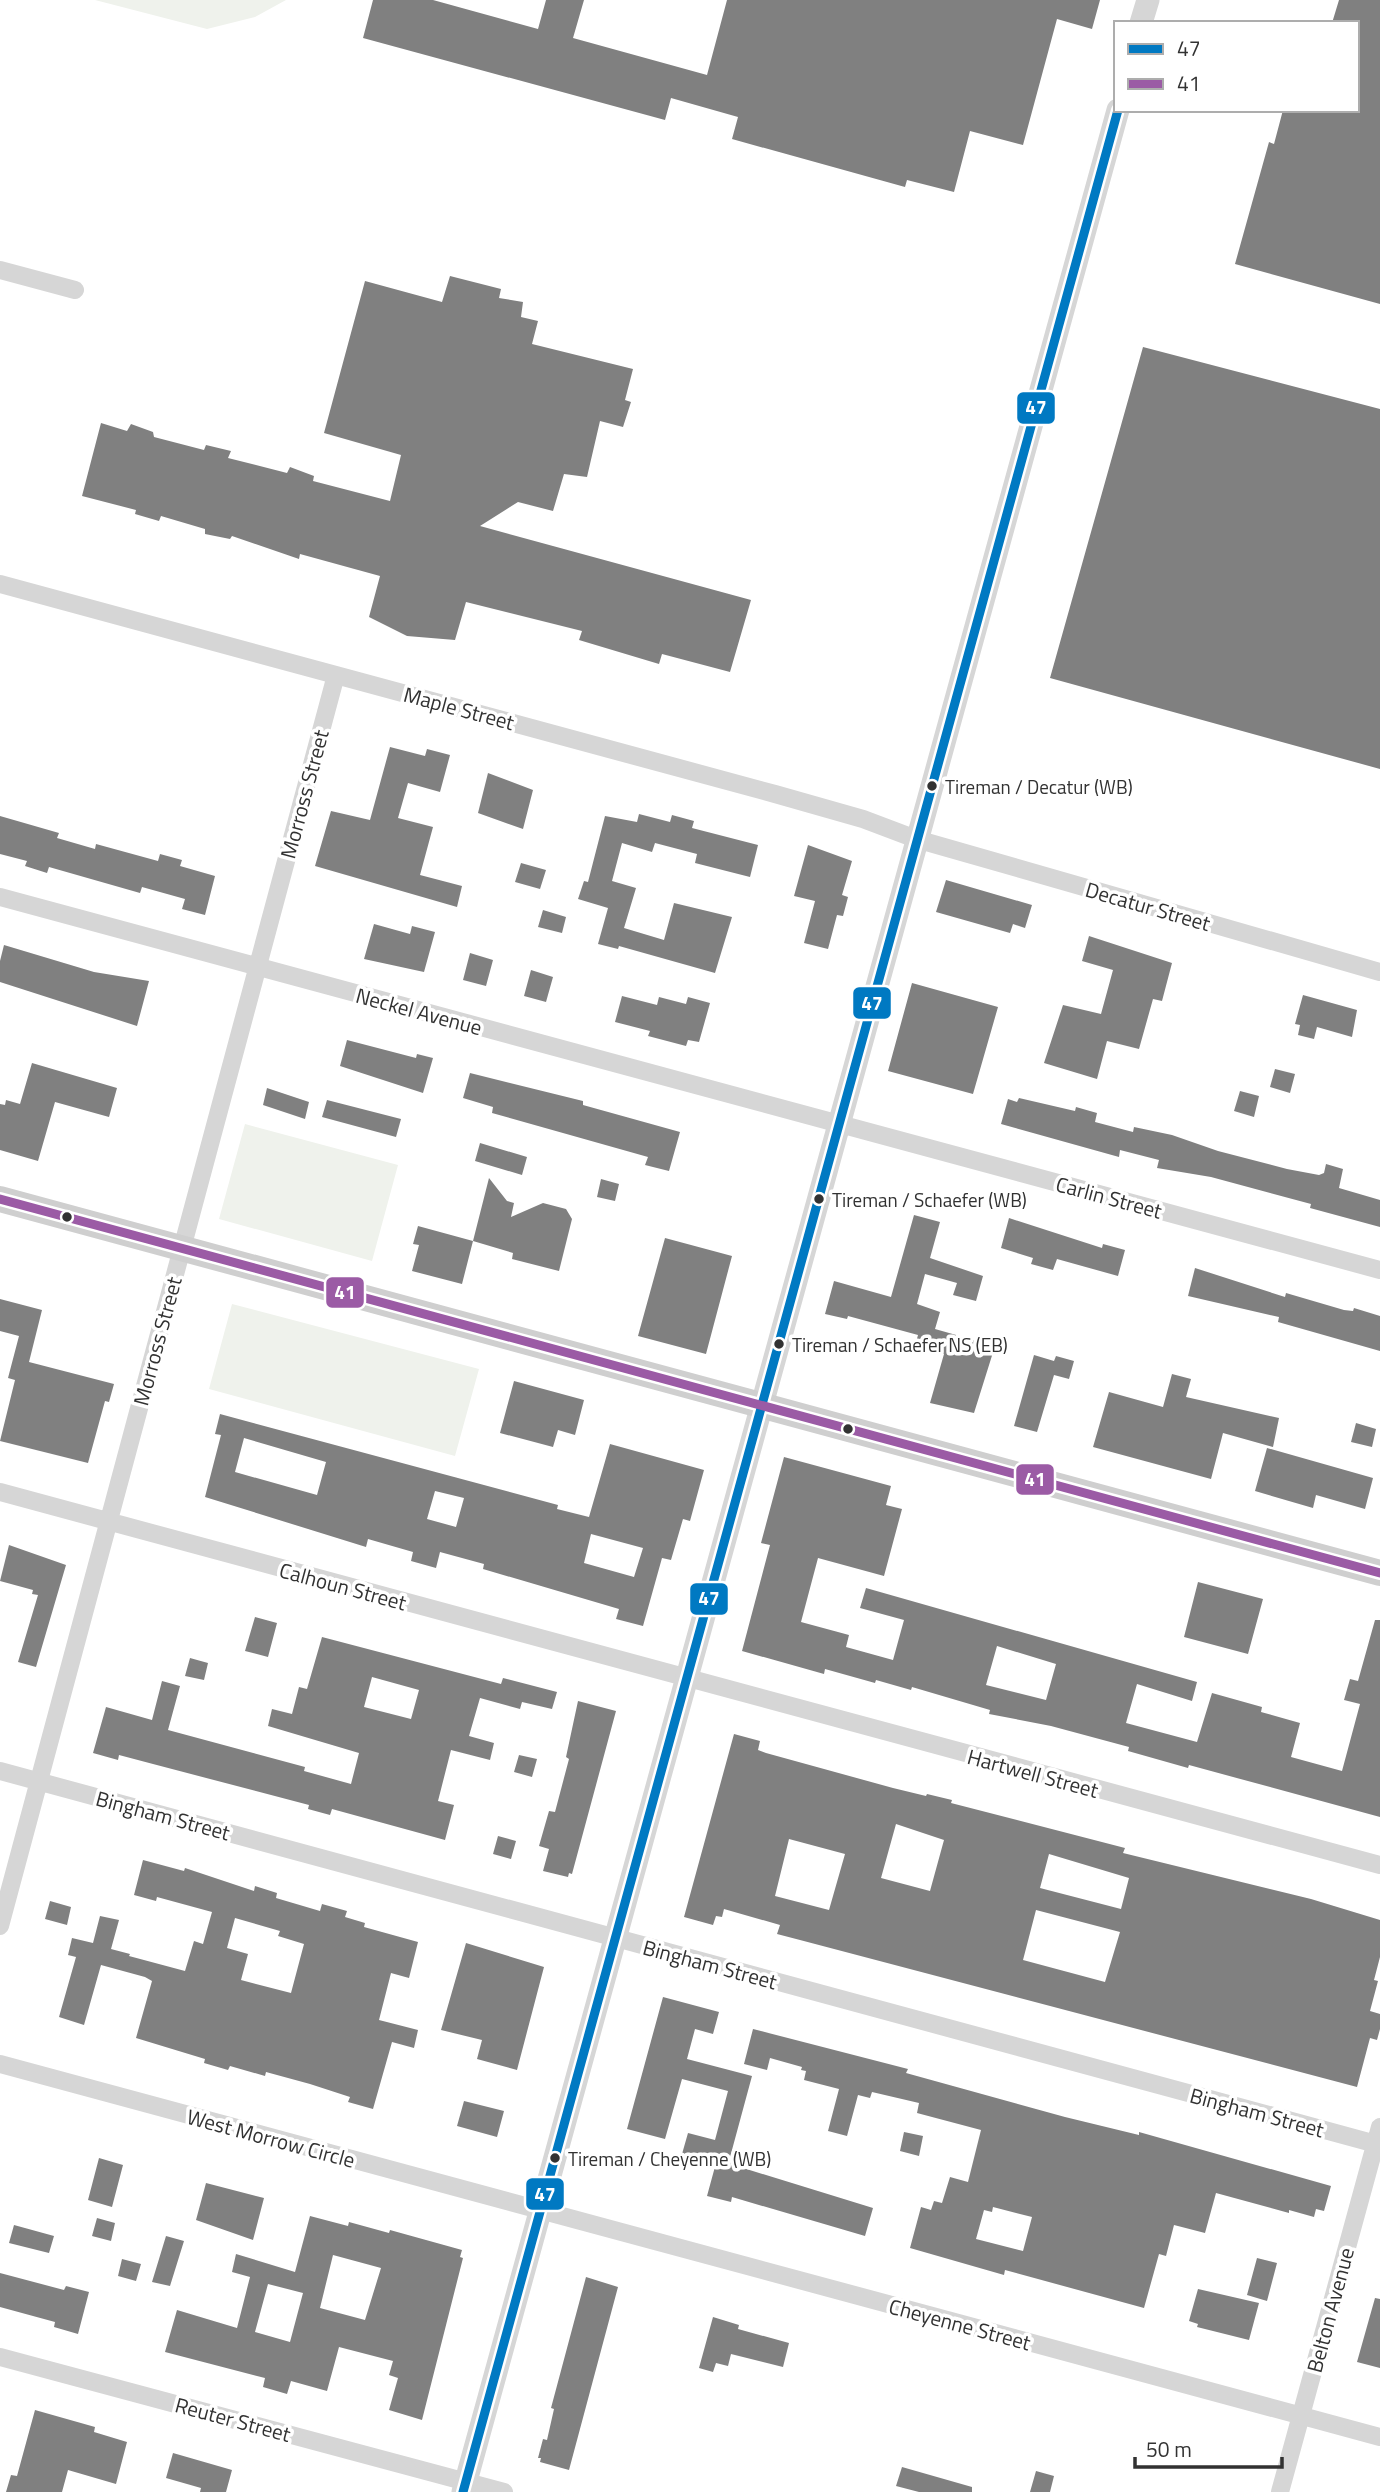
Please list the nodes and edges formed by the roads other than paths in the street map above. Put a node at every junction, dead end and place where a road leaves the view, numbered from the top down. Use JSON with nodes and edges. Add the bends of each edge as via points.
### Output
{"nodes":[{"id":1,"x":1147,"y":0,"type":"edge"},
{"id":2,"x":1142,"y":21,"type":"edge"},
{"id":3,"x":1117,"y":112,"type":"edge"},
{"id":4,"x":0,"y":270,"type":"edge"},
{"id":5,"x":75,"y":290,"type":"dead end"},
{"id":6,"x":0,"y":584,"type":"edge"},
{"id":7,"x":336,"y":675,"type":"junction"},
{"id":8,"x":916,"y":839,"type":"junction"},
{"id":9,"x":0,"y":897,"type":"edge"},
{"id":10,"x":258,"y":967,"type":"junction"},
{"id":11,"x":1380,"y":972,"type":"edge"},
{"id":12,"x":837,"y":1124,"type":"junction"},
{"id":13,"x":0,"y":1199,"type":"edge"},
{"id":14,"x":182,"y":1248,"type":"junction"},
{"id":15,"x":1380,"y":1270,"type":"edge"},
{"id":16,"x":761,"y":1405,"type":"junction"},
{"id":17,"x":0,"y":1492,"type":"edge"},
{"id":18,"x":108,"y":1522,"type":"junction"},
{"id":19,"x":1380,"y":1573,"type":"edge"},
{"id":20,"x":686,"y":1679,"type":"junction"},
{"id":21,"x":0,"y":1771,"type":"edge"},
{"id":22,"x":39,"y":1782,"type":"junction"},
{"id":23,"x":1380,"y":1865,"type":"edge"},
{"id":24,"x":0,"y":1926,"type":"edge"},
{"id":25,"x":615,"y":1938,"type":"junction"},
{"id":26,"x":0,"y":2064,"type":"edge"},
{"id":27,"x":1379,"y":2139,"type":"edge"},
{"id":28,"x":541,"y":2211,"type":"junction"},
{"id":29,"x":0,"y":2357,"type":"edge"},
{"id":30,"x":1301,"y":2416,"type":"junction"},
{"id":31,"x":1380,"y":2437,"type":"edge"},
{"id":32,"x":464,"y":2487,"type":"edge"},
{"id":33,"x":504,"y":2492,"type":"edge"},
{"id":34,"x":1280,"y":2492,"type":"edge"}],
"edges":[{"from":1,"to":2,"type":"street"},
{"from":3,"to":8,"type":"street"},
{"from":4,"to":5,"type":"street"},
{"from":6,"to":7,"type":"street","name":"Maple Street"},
{"from":7,"to":8,"type":"street","name":"Maple Street","via":[[775,793]]},
{"from":7,"to":10,"type":"street","name":"Morross Street"},
{"from":8,"to":11,"type":"street","name":"Decatur Street"},
{"from":8,"to":12,"type":"street"},
{"from":9,"to":10,"type":"street","name":"Neckel Avenue"},
{"from":10,"to":12,"type":"street","name":"Neckel Avenue"},
{"from":10,"to":14,"type":"street","name":"Morross Street"},
{"from":12,"to":15,"type":"street","name":"Carlin Street"},
{"from":12,"to":16,"type":"street"},
{"from":13,"to":14,"type":"main road"},
{"from":14,"to":16,"type":"main road"},
{"from":14,"to":18,"type":"street","name":"Morross Street"},
{"from":16,"to":19,"type":"main road"},
{"from":16,"to":20,"type":"street"},
{"from":17,"to":18,"type":"street","name":"Calhoun Street"},
{"from":18,"to":20,"type":"street","name":"Calhoun Street"},
{"from":18,"to":22,"type":"street","name":"Morross Street"},
{"from":20,"to":23,"type":"street","name":"Hartwell Street"},
{"from":20,"to":25,"type":"street"},
{"from":21,"to":22,"type":"street","name":"Bingham Street"},
{"from":22,"to":24,"type":"street","name":"Morross Street"},
{"from":22,"to":25,"type":"street","name":"Bingham Street"},
{"from":25,"to":27,"type":"street","name":"Bingham Street"},
{"from":25,"to":28,"type":"street"},
{"from":26,"to":28,"type":"street","name":"West Morrow Circle"},
{"from":27,"to":30,"type":"street","name":"Belton Avenue"},
{"from":28,"to":30,"type":"street","name":"Cheyenne Street"},
{"from":28,"to":32,"type":"street"},
{"from":29,"to":32,"type":"street","name":"Reuter Street"},
{"from":30,"to":31,"type":"street","name":"Cheyenne Street"},
{"from":30,"to":34,"type":"street","name":"Belton Avenue"},
{"from":32,"to":33,"type":"street","name":"Reuter Street"}]}
